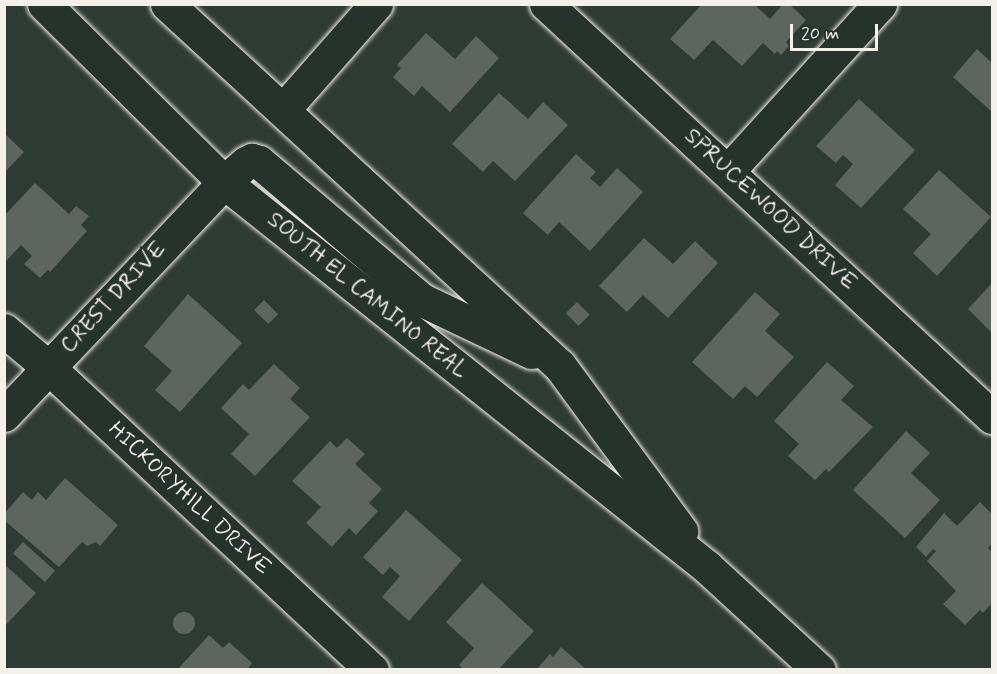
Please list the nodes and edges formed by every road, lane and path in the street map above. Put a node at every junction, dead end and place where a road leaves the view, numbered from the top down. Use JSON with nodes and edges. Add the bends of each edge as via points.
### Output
{"nodes":[{"id":1,"x":44,"y":4,"type":"edge"},
{"id":2,"x":167,"y":4,"type":"edge"},
{"id":3,"x":376,"y":4,"type":"edge"},
{"id":4,"x":546,"y":4,"type":"edge"},
{"id":5,"x":880,"y":4,"type":"edge"},
{"id":6,"x":283,"y":110,"type":"junction"},
{"id":7,"x":728,"y":171,"type":"junction"},
{"id":8,"x":224,"y":182,"type":"junction"},
{"id":9,"x":4,"y":330,"type":"edge"},
{"id":10,"x":560,"y":366,"type":"junction"},
{"id":11,"x":48,"y":367,"type":"junction"},
{"id":12,"x":4,"y":415,"type":"edge"},
{"id":13,"x":993,"y":417,"type":"edge"},
{"id":14,"x":707,"y":567,"type":"junction"},
{"id":15,"x":372,"y":669,"type":"edge"},
{"id":16,"x":819,"y":669,"type":"edge"}],
"edges":[{"from":1,"to":8,"type":"main road","name":"SOUTH EL CAMINO REAL"},
{"from":2,"to":6,"type":"main road","name":"SOUTH EL CAMINO REAL"},
{"from":3,"to":6,"type":"main road"},
{"from":4,"to":7,"type":"main road","name":"SPRUCEWOOD DRIVE"},
{"from":5,"to":7,"type":"main road"},
{"from":6,"to":10,"type":"main road","name":"SOUTH EL CAMINO REAL"},
{"from":7,"to":13,"type":"main road","name":"SPRUCEWOOD DRIVE"},
{"from":8,"to":10,"type":"main road","name":"CREST DRIVE","via":[[246,163],[259,162],[422,300]]},
{"from":8,"to":11,"type":"main road","name":"CREST DRIVE"},
{"from":8,"to":14,"type":"main road","name":"SOUTH EL CAMINO REAL"},
{"from":9,"to":11,"type":"main road","name":"HICKORYHILL DRIVE"},
{"from":10,"to":14,"type":"main road","name":"SOUTH EL CAMINO REAL"},
{"from":11,"to":12,"type":"main road","name":"CREST DRIVE"},
{"from":11,"to":15,"type":"main road","name":"HICKORYHILL DRIVE"},
{"from":14,"to":16,"type":"main road","name":"SOUTH EL CAMINO REAL"}]}
